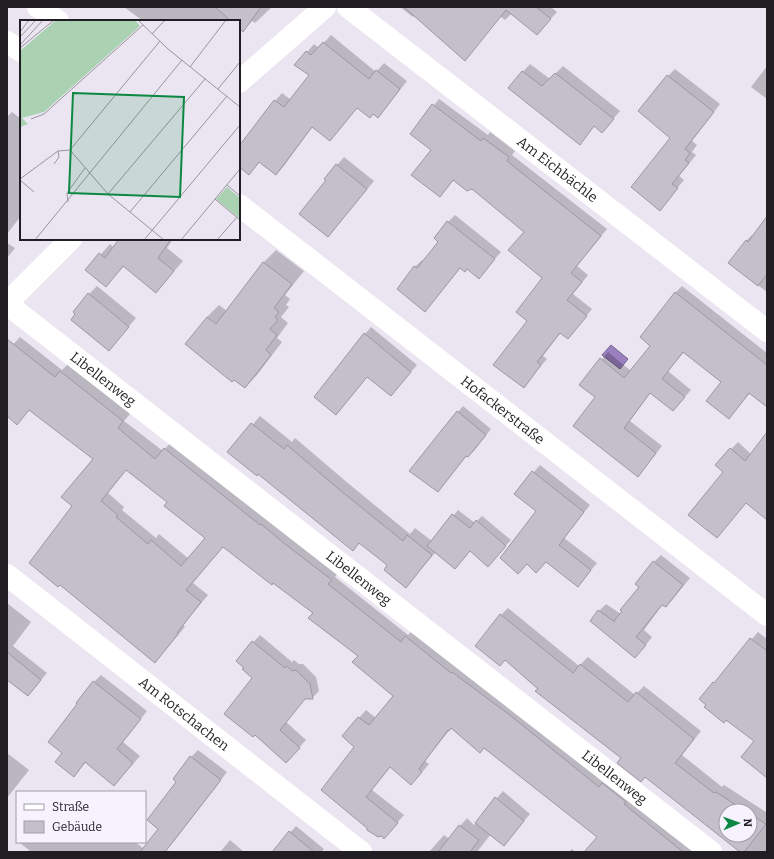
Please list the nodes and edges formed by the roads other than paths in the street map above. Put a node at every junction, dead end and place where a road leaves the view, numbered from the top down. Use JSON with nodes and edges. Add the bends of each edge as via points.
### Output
{"nodes":[{"id":1,"x":38,"y":7,"type":"edge"},
{"id":2,"x":325,"y":7,"type":"edge"},
{"id":3,"x":348,"y":7,"type":"edge"},
{"id":4,"x":57,"y":20,"type":"edge"},
{"id":5,"x":7,"y":42,"type":"edge"},
{"id":6,"x":20,"y":50,"type":"edge"},
{"id":7,"x":240,"y":81,"type":"edge"},
{"id":8,"x":240,"y":206,"type":"edge"},
{"id":9,"x":70,"y":240,"type":"edge"},
{"id":10,"x":7,"y":303,"type":"edge"},
{"id":11,"x":767,"y":331,"type":"edge"},
{"id":12,"x":7,"y":575,"type":"edge"},
{"id":13,"x":767,"y":615,"type":"edge"},
{"id":14,"x":361,"y":852,"type":"edge"},
{"id":15,"x":711,"y":852,"type":"edge"}],
"edges":[{"from":1,"to":4,"type":"street"},
{"from":2,"to":7,"type":"street"},
{"from":3,"to":11,"type":"street","name":"Am Eichbächle"},
{"from":5,"to":6,"type":"street"},
{"from":8,"to":13,"type":"street","name":"Hofackerstraße"},
{"from":9,"to":10,"type":"street"},
{"from":10,"to":15,"type":"street","name":"Libellenweg"},
{"from":12,"to":14,"type":"street","name":"Am Rotschachen"}]}
